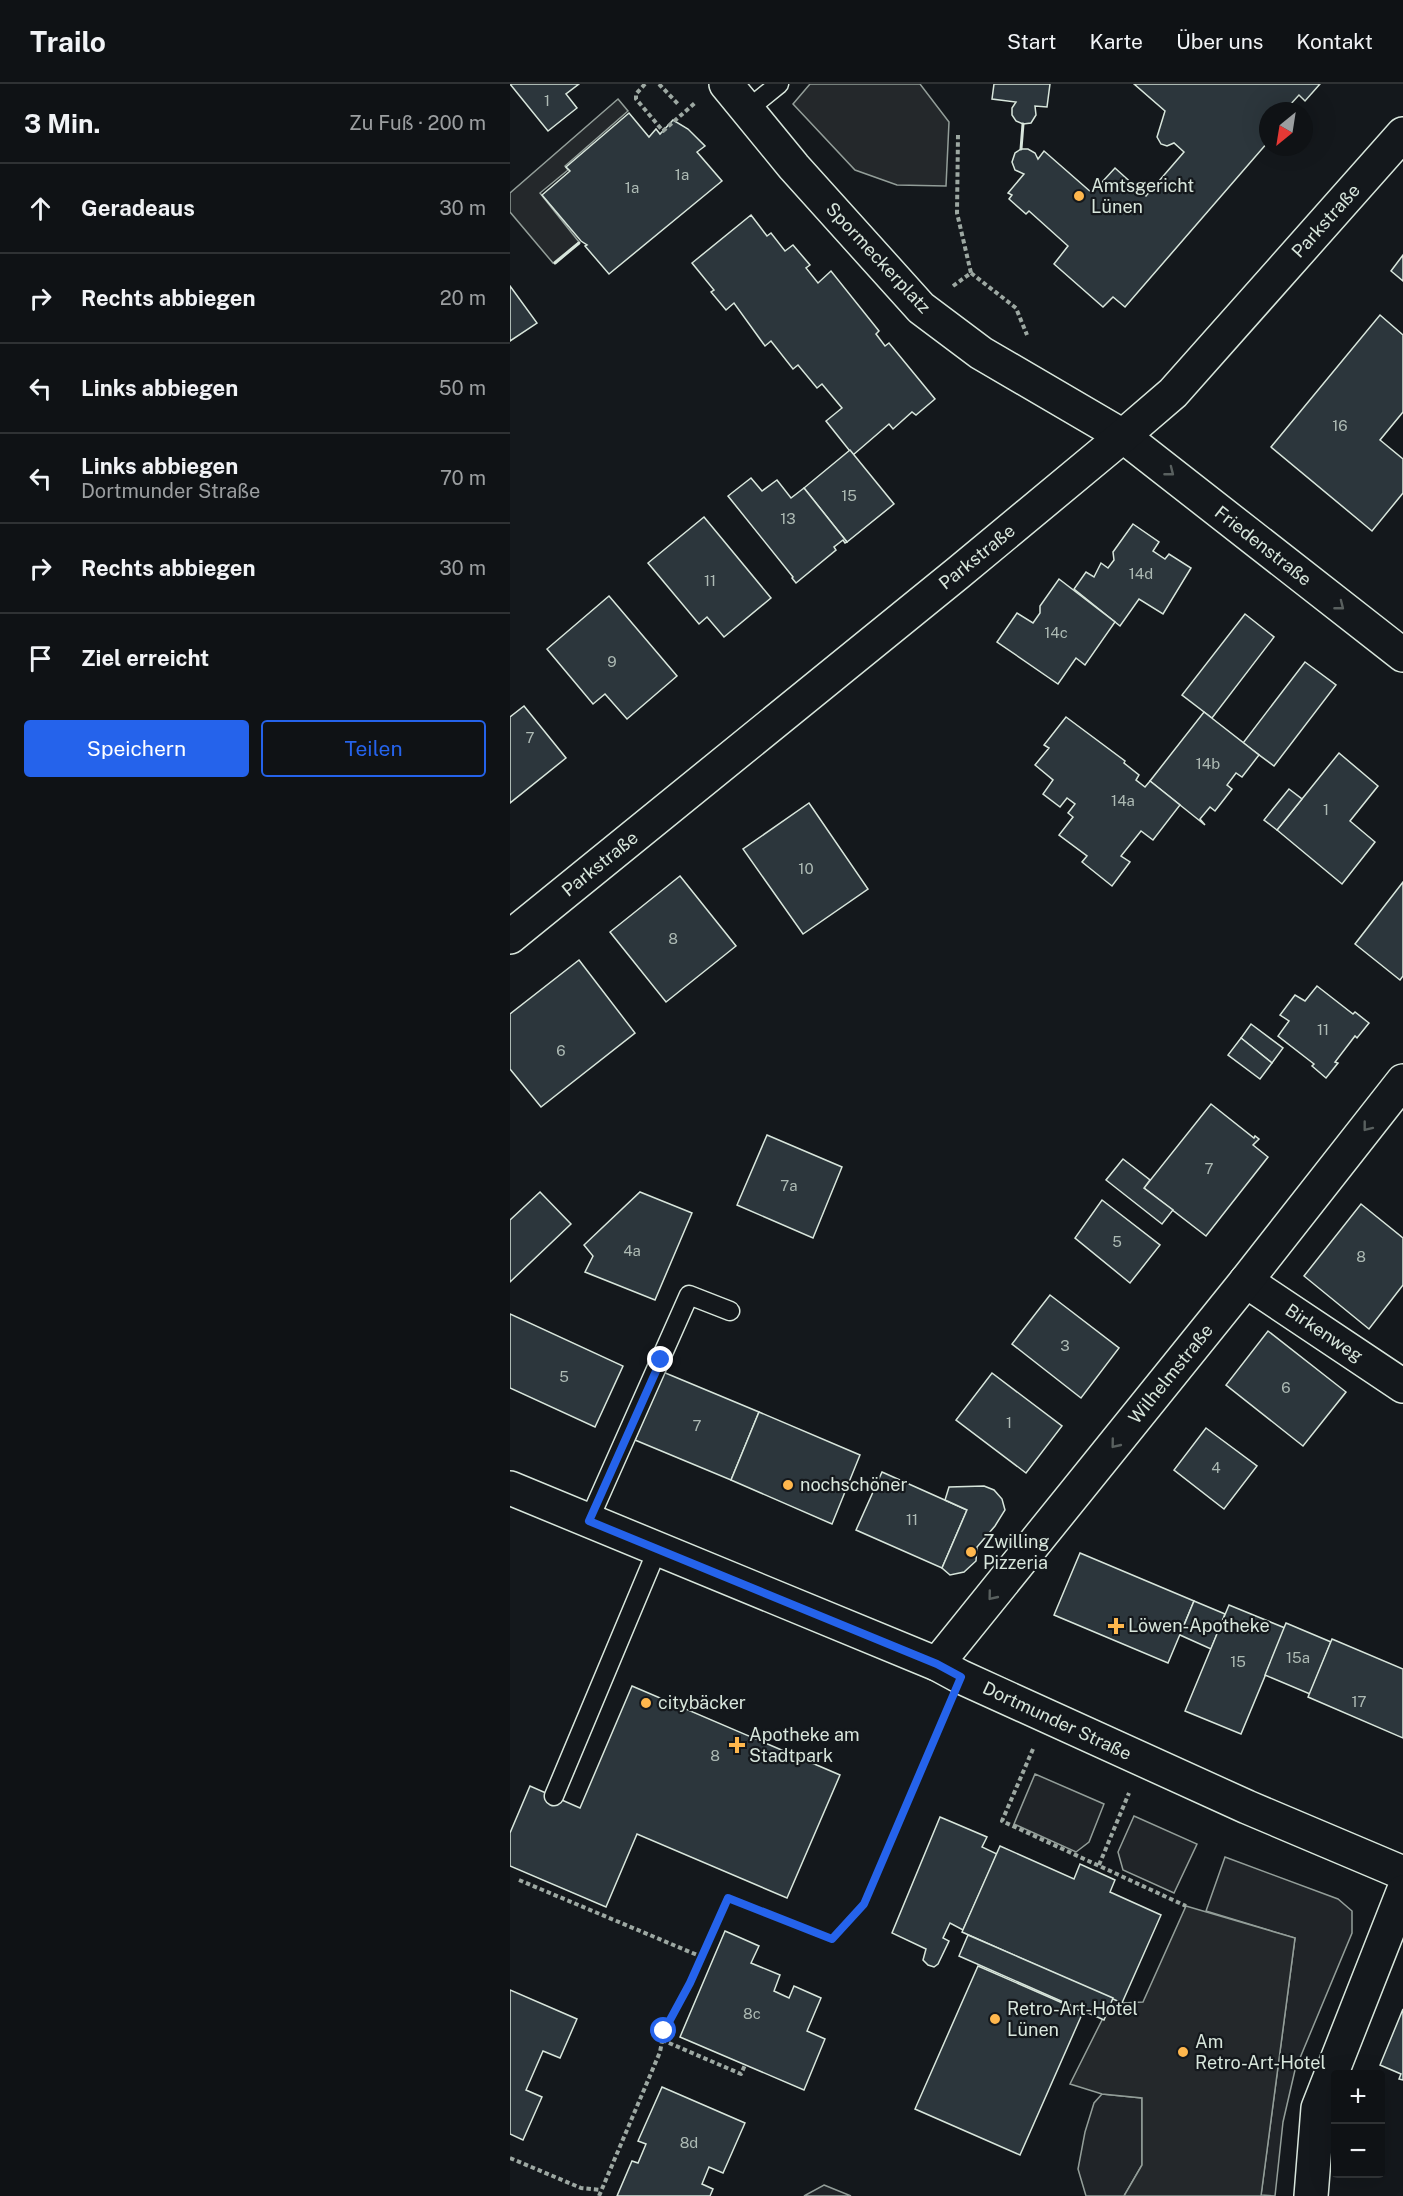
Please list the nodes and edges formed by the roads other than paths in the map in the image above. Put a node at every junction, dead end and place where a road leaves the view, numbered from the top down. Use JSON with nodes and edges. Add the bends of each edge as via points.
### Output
{"nodes":[{"id":1,"x":779,"y":84,"type":"edge"},
{"id":2,"x":712,"y":91,"type":"edge"},
{"id":3,"x":747,"y":110,"type":"junction"},
{"id":4,"x":1403,"y":134,"type":"edge"},
{"id":5,"x":1124,"y":436,"type":"junction"},
{"id":6,"x":1403,"y":655,"type":"edge"},
{"id":7,"x":510,"y":937,"type":"edge"},
{"id":8,"x":1403,"y":1081,"type":"edge"},
{"id":9,"x":1246,"y":1281,"type":"junction"},
{"id":10,"x":730,"y":1311,"type":"dead end"},
{"id":11,"x":1403,"y":1386,"type":"edge"},
{"id":12,"x":510,"y":1488,"type":"edge"},
{"id":13,"x":589,"y":1521,"type":"junction"},
{"id":14,"x":657,"y":1548,"type":"junction"},
{"id":15,"x":949,"y":1671,"type":"junction"},
{"id":16,"x":554,"y":1797,"type":"dead end"},
{"id":17,"x":1403,"y":1874,"type":"edge"},
{"id":18,"x":1403,"y":1892,"type":"edge"},
{"id":19,"x":1311,"y":2196,"type":"edge"}],
"edges":[{"from":1,"to":3,"type":"lane"},
{"from":2,"to":3,"type":"street","name":"Spormeckerplatz"},
{"from":3,"to":5,"type":"street","name":"Spormeckerplatz","via":[[921,308],[981,353]]},
{"from":4,"to":5,"type":"street","name":"Parkstraße","via":[[1173,393]]},
{"from":5,"to":6,"type":"street","name":"Friedenstraße","one_way":true},
{"from":5,"to":7,"type":"street","name":"Parkstraße"},
{"from":8,"to":9,"type":"street","name":"Wilhelmstraße","one_way":true},
{"from":9,"to":11,"type":"street","name":"Birkenweg"},
{"from":9,"to":15,"type":"street","name":"Wilhelmstraße","one_way":true},
{"from":10,"to":13,"type":"lane","via":[[689,1295]]},
{"from":12,"to":13,"type":"street","name":"Dortmunder Straße"},
{"from":13,"to":14,"type":"street","name":"Dortmunder Straße"},
{"from":14,"to":15,"type":"street","name":"Dortmunder Straße"},
{"from":14,"to":16,"type":"lane"},
{"from":15,"to":17,"type":"street","name":"Dortmunder Straße"},
{"from":18,"to":19,"type":"street","via":[[1318,2108]]}]}
